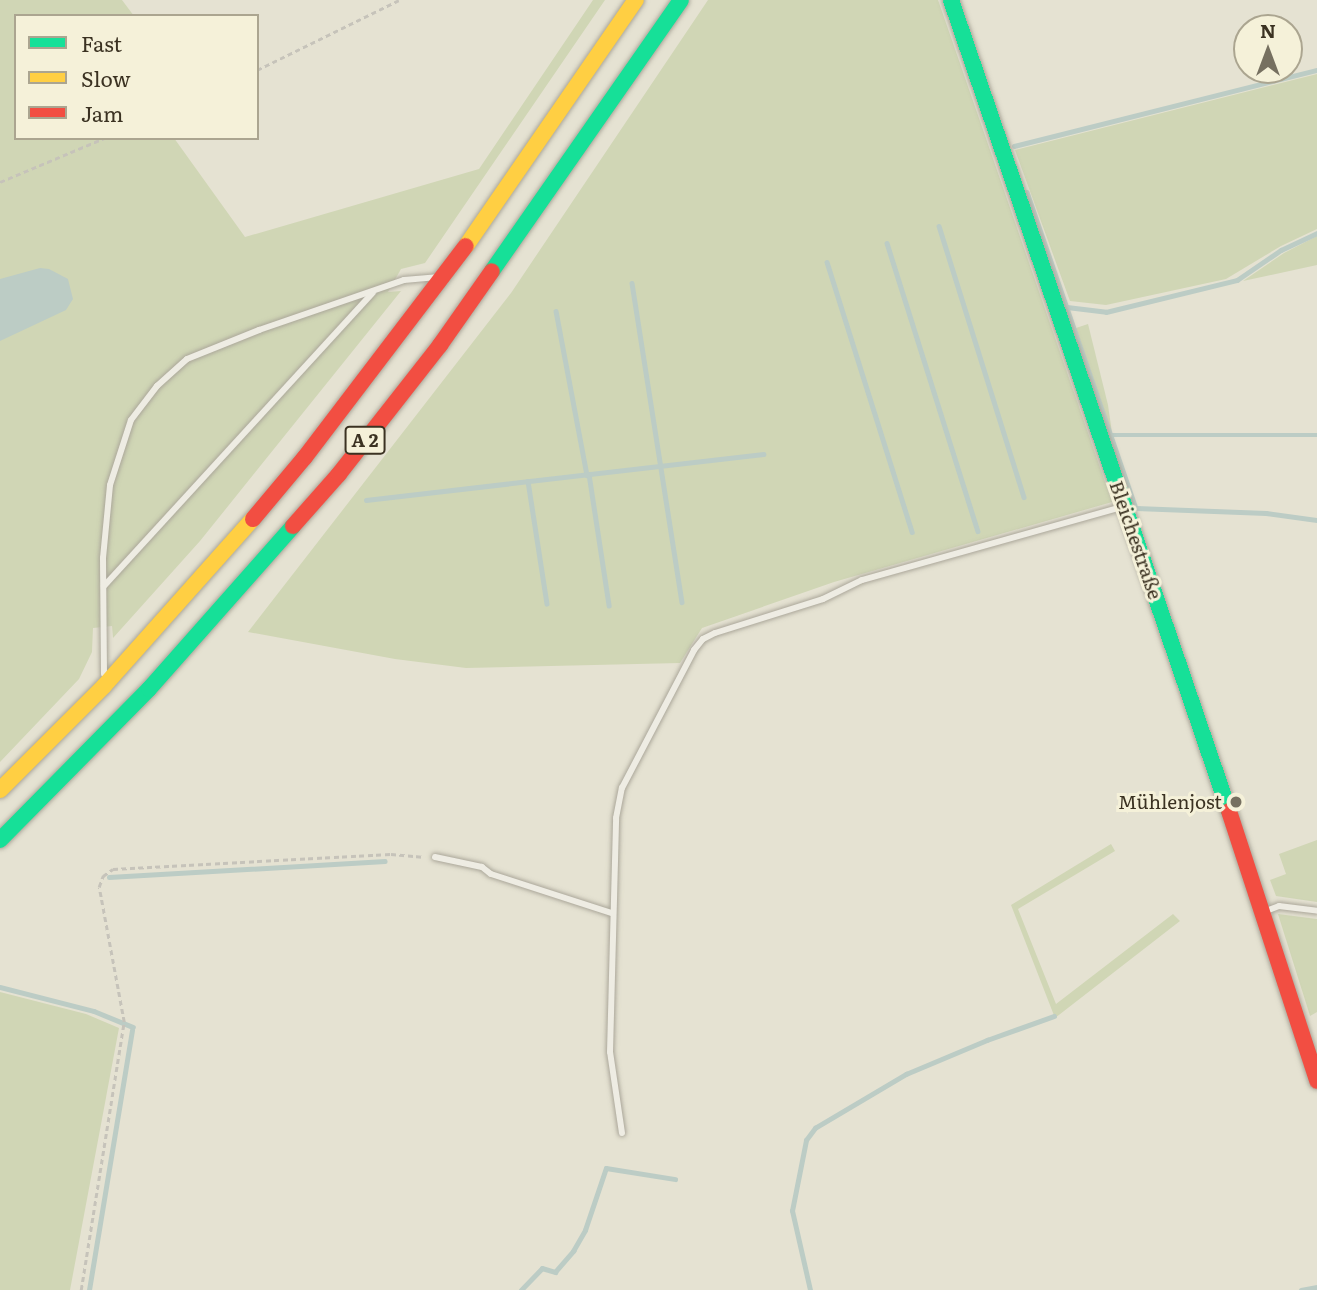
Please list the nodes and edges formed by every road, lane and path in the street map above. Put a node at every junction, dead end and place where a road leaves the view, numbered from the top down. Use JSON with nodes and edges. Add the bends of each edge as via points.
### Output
{"nodes":[{"id":1,"x":399,"y":0,"type":"edge"},
{"id":2,"x":636,"y":0,"type":"edge"},
{"id":3,"x":681,"y":0,"type":"edge"},
{"id":4,"x":951,"y":0,"type":"edge"},
{"id":5,"x":259,"y":69,"type":"edge"},
{"id":6,"x":98,"y":140,"type":"edge"},
{"id":7,"x":0,"y":183,"type":"edge"},
{"id":8,"x":446,"y":276,"type":"junction"},
{"id":9,"x":374,"y":290,"type":"junction"},
{"id":10,"x":1124,"y":507,"type":"junction"},
{"id":11,"x":103,"y":586,"type":"junction"},
{"id":12,"x":104,"y":686,"type":"junction"},
{"id":13,"x":0,"y":790,"type":"edge"},
{"id":14,"x":0,"y":840,"type":"edge"},
{"id":15,"x":435,"y":857,"type":"joint"},
{"id":16,"x":1317,"y":911,"type":"edge"},
{"id":17,"x":1264,"y":912,"type":"junction"},
{"id":18,"x":612,"y":913,"type":"junction"},
{"id":19,"x":1317,"y":1081,"type":"edge"},
{"id":20,"x":622,"y":1133,"type":"dead end"},
{"id":21,"x":81,"y":1290,"type":"edge"}],
"edges":[{"from":1,"to":5,"type":"path"},
{"from":2,"to":8,"type":"main road","number":"A 2"},
{"from":3,"to":14,"type":"main road","number":"A 2","via":[[440,345],[339,474],[149,690]]},
{"from":4,"to":10,"type":"main road","name":"Bleichestraße"},
{"from":6,"to":7,"type":"path"},
{"from":8,"to":9,"type":"lane","via":[[404,280]]},
{"from":8,"to":12,"type":"main road","number":"A 2","via":[[305,457],[207,574]]},
{"from":9,"to":11,"type":"lane"},
{"from":9,"to":11,"type":"lane","via":[[187,359],[157,386],[131,420],[110,485]]},
{"from":10,"to":17,"type":"main road","name":"Bleichestraße"},
{"from":10,"to":18,"type":"lane","via":[[862,580],[823,599],[704,639],[622,788],[616,818]]},
{"from":11,"to":12,"type":"lane"},
{"from":12,"to":13,"type":"main road","number":"A 2"},
{"from":15,"to":18,"type":"lane","via":[[482,867],[491,874]]},
{"from":15,"to":21,"type":"path","via":[[391,854],[113,869],[103,876],[99,887],[124,1022]]},
{"from":16,"to":17,"type":"lane","via":[[1279,906]]},
{"from":17,"to":19,"type":"main road","name":"Bleichestraße"},
{"from":18,"to":20,"type":"lane","via":[[610,1052]]}]}
